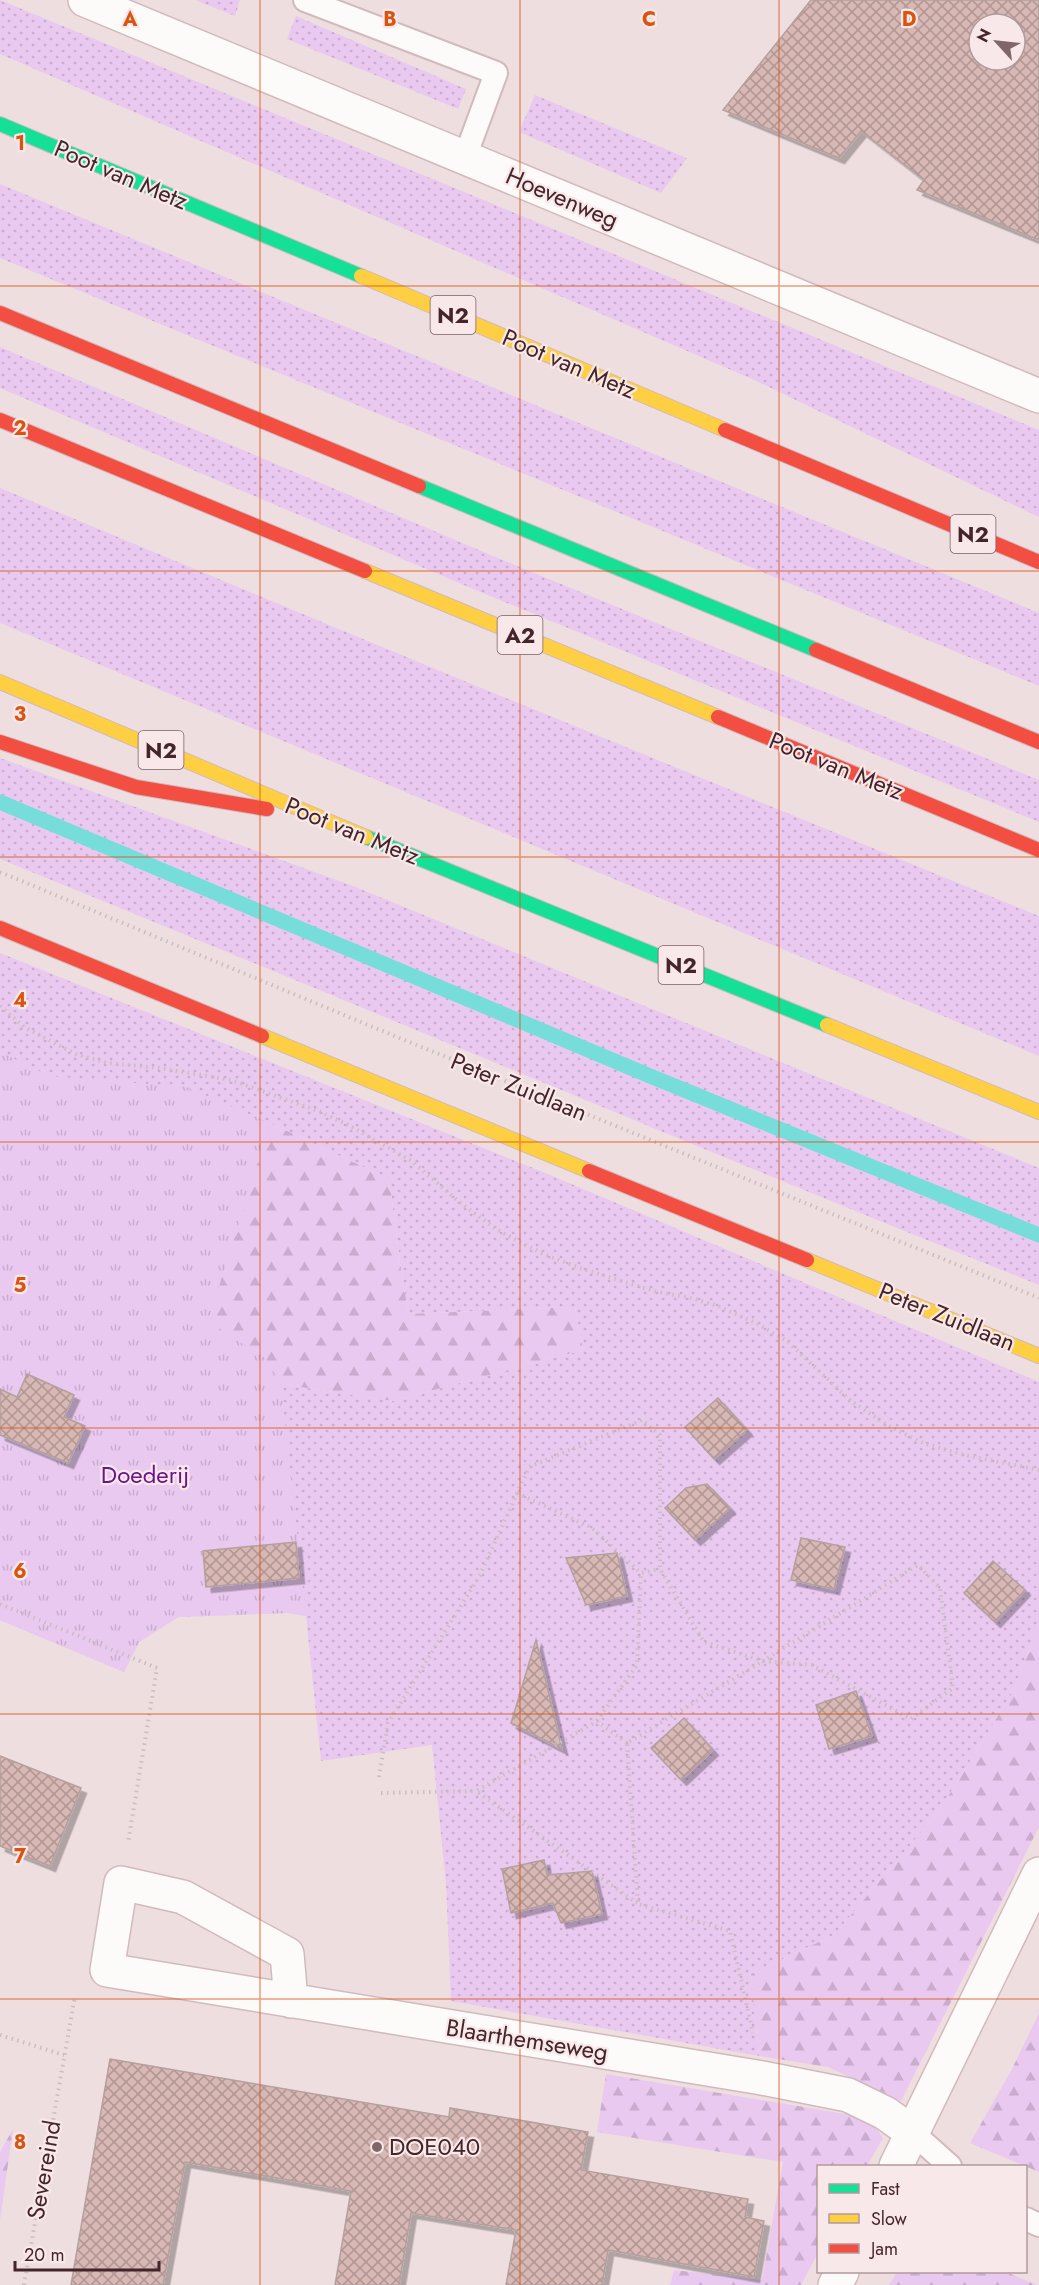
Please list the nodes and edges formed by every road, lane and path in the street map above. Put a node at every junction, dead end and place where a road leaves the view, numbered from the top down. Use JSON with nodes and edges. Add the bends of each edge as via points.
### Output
{"nodes":[{"id":1,"x":86,"y":0,"type":"edge"},
{"id":2,"x":305,"y":0,"type":"edge"},
{"id":3,"x":0,"y":124,"type":"edge"},
{"id":4,"x":465,"y":158,"type":"junction"},
{"id":5,"x":0,"y":313,"type":"edge"},
{"id":6,"x":1039,"y":396,"type":"edge"},
{"id":7,"x":0,"y":420,"type":"edge"},
{"id":8,"x":1039,"y":562,"type":"edge"},
{"id":9,"x":0,"y":682,"type":"edge"},
{"id":10,"x":0,"y":742,"type":"edge"},
{"id":11,"x":1039,"y":742,"type":"edge"},
{"id":12,"x":322,"y":819,"type":"junction"},
{"id":13,"x":1039,"y":850,"type":"edge"},
{"id":14,"x":0,"y":872,"type":"edge"},
{"id":15,"x":0,"y":928,"type":"edge"},
{"id":16,"x":0,"y":1006,"type":"edge"},
{"id":17,"x":1039,"y":1112,"type":"edge"},
{"id":18,"x":1039,"y":1298,"type":"edge"},
{"id":19,"x":1036,"y":1353,"type":"edge"},
{"id":20,"x":1039,"y":1470,"type":"edge"},
{"id":21,"x":518,"y":1493,"type":"junction"},
{"id":22,"x":660,"y":1569,"type":"junction"},
{"id":23,"x":641,"y":1573,"type":"junction"},
{"id":24,"x":0,"y":1604,"type":"edge"},
{"id":25,"x":763,"y":1661,"type":"junction"},
{"id":26,"x":597,"y":1721,"type":"junction"},
{"id":27,"x":627,"y":1743,"type":"junction"},
{"id":28,"x":379,"y":1777,"type":"dead end"},
{"id":29,"x":477,"y":1791,"type":"junction"},
{"id":30,"x":381,"y":1793,"type":"dead end"},
{"id":31,"x":1039,"y":1874,"type":"edge"},
{"id":32,"x":121,"y":1883,"type":"junction"},
{"id":33,"x":638,"y":1904,"type":"junction"},
{"id":34,"x":107,"y":1970,"type":"junction"},
{"id":35,"x":291,"y":2001,"type":"junction"},
{"id":36,"x":0,"y":2035,"type":"edge"},
{"id":37,"x":64,"y":2055,"type":"junction"},
{"id":38,"x":762,"y":2078,"type":"junction"},
{"id":39,"x":913,"y":2133,"type":"junction"},
{"id":40,"x":897,"y":2165,"type":"edge"},
{"id":41,"x":949,"y":2165,"type":"edge"},
{"id":42,"x":24,"y":2285,"type":"edge"}],
"edges":[{"from":1,"to":4,"type":"street","name":"Hoevenweg"},
{"from":2,"to":4,"type":"lane","via":[[496,73]]},
{"from":3,"to":8,"type":"main road","name":"Poot van Metz","number":"N2"},
{"from":4,"to":6,"type":"street","name":"Hoevenweg"},
{"from":5,"to":11,"type":"main road"},
{"from":7,"to":13,"type":"main road","name":"Poot van Metz","number":"A2"},
{"from":9,"to":12,"type":"main road","name":"Poot van Metz","number":"N2"},
{"from":10,"to":12,"type":"main road","number":"N2","via":[[136,787]]},
{"from":12,"to":17,"type":"main road","name":"Poot van Metz","number":"N2"},
{"from":14,"to":18,"type":"path","name":"Peter Zuidlaan"},
{"from":15,"to":19,"type":"main road","name":"Peter Zuidlaan"},
{"from":16,"to":20,"type":"path","via":[[24,1027],[75,1054],[108,1063],[231,1080],[321,1112],[413,1162],[496,1229],[541,1253],[657,1292],[718,1306],[787,1341],[851,1401],[905,1434],[960,1454]]},
{"from":21,"to":22,"type":"path","via":[[529,1467],[642,1420],[660,1435]]},
{"from":21,"to":23,"type":"path","via":[[591,1528]]},
{"from":21,"to":28,"type":"path","via":[[480,1575],[388,1724]]},
{"from":22,"to":23,"type":"path"},
{"from":22,"to":25,"type":"path","via":[[704,1642]]},
{"from":23,"to":26,"type":"path","via":[[637,1665]]},
{"from":24,"to":32,"type":"path","via":[[157,1668]]},
{"from":25,"to":25,"type":"path","via":[[812,1665],[911,1719],[953,1688],[940,1588],[918,1565]]},
{"from":25,"to":27,"type":"path"},
{"from":26,"to":27,"type":"path"},
{"from":26,"to":29,"type":"path"},
{"from":27,"to":33,"type":"path"},
{"from":29,"to":30,"type":"path"},
{"from":29,"to":33,"type":"path"},
{"from":31,"to":39,"type":"street"},
{"from":32,"to":34,"type":"street"},
{"from":32,"to":35,"type":"street","via":[[183,1897],[287,1954]]},
{"from":33,"to":38,"type":"path","via":[[730,1931]]},
{"from":34,"to":35,"type":"street","name":"Blaarthemseweg"},
{"from":34,"to":37,"type":"path","name":"Severeind","via":[[80,1973]]},
{"from":35,"to":38,"type":"street","name":"Blaarthemseweg"},
{"from":36,"to":37,"type":"path"},
{"from":37,"to":42,"type":"path","name":"Severeind"},
{"from":38,"to":39,"type":"street","name":"Blaarthemseweg","via":[[848,2095],[885,2113]]},
{"from":39,"to":40,"type":"street"},
{"from":39,"to":41,"type":"lane"}]}
